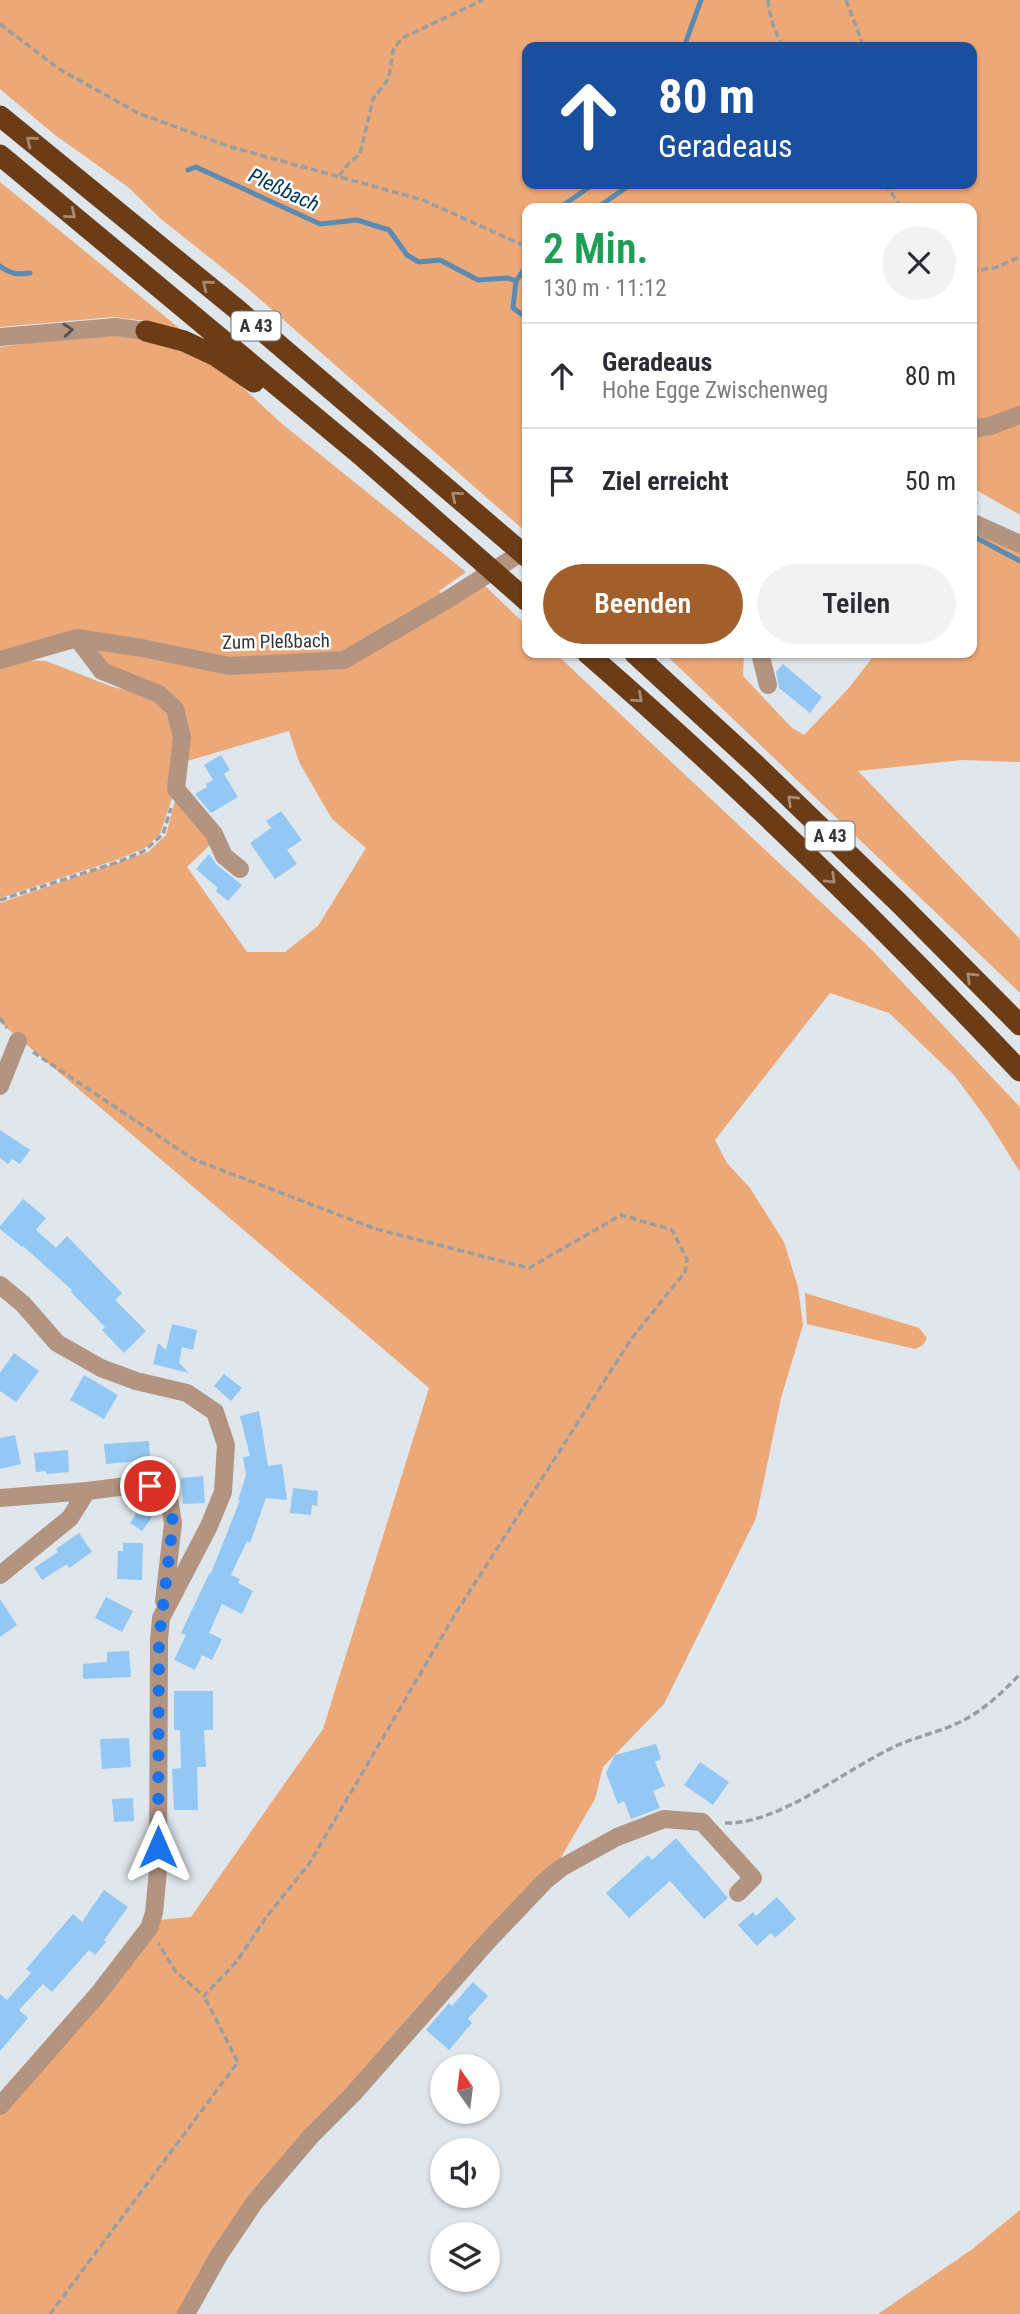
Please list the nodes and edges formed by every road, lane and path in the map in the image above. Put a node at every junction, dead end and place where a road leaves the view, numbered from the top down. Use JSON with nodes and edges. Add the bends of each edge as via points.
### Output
{"nodes":[{"id":1,"x":483,"y":0,"type":"edge"},
{"id":2,"x":768,"y":0,"type":"edge"},
{"id":3,"x":846,"y":0,"type":"edge"},
{"id":4,"x":0,"y":24,"type":"edge"},
{"id":5,"x":780,"y":42,"type":"edge"},
{"id":6,"x":862,"y":42,"type":"edge"},
{"id":7,"x":0,"y":116,"type":"edge"},
{"id":8,"x":0,"y":155,"type":"edge"},
{"id":9,"x":339,"y":177,"type":"junction"},
{"id":10,"x":522,"y":245,"type":"edge"},
{"id":11,"x":1020,"y":257,"type":"edge"},
{"id":12,"x":977,"y":270,"type":"edge"},
{"id":13,"x":146,"y":331,"type":"joint"},
{"id":14,"x":0,"y":337,"type":"edge"},
{"id":15,"x":1020,"y":415,"type":"edge"},
{"id":16,"x":977,"y":428,"type":"edge"},
{"id":17,"x":363,"y":457,"type":"junction"},
{"id":18,"x":977,"y":525,"type":"edge"},
{"id":19,"x":1020,"y":544,"type":"edge"},
{"id":20,"x":522,"y":552,"type":"edge"},
{"id":21,"x":522,"y":553,"type":"edge"},
{"id":22,"x":522,"y":597,"type":"edge"},
{"id":23,"x":77,"y":638,"type":"junction"},
{"id":24,"x":593,"y":658,"type":"edge"},
{"id":25,"x":639,"y":658,"type":"edge"},
{"id":26,"x":762,"y":658,"type":"edge"},
{"id":27,"x":0,"y":660,"type":"edge"},
{"id":28,"x":768,"y":685,"type":"dead end"},
{"id":29,"x":176,"y":789,"type":"junction"},
{"id":30,"x":240,"y":869,"type":"dead end"},
{"id":31,"x":0,"y":900,"type":"edge"},
{"id":32,"x":1020,"y":1025,"type":"edge"},
{"id":33,"x":18,"y":1041,"type":"joint"},
{"id":34,"x":1020,"y":1071,"type":"edge"},
{"id":35,"x":0,"y":1086,"type":"edge"},
{"id":36,"x":0,"y":1285,"type":"edge"},
{"id":37,"x":87,"y":1492,"type":"junction"},
{"id":38,"x":0,"y":1497,"type":"edge"},
{"id":39,"x":0,"y":1575,"type":"edge"},
{"id":40,"x":162,"y":1618,"type":"junction"},
{"id":41,"x":1020,"y":1674,"type":"edge"},
{"id":42,"x":702,"y":1822,"type":"junction"},
{"id":43,"x":738,"y":1893,"type":"dead end"},
{"id":44,"x":149,"y":1928,"type":"junction"},
{"id":45,"x":204,"y":1996,"type":"junction"},
{"id":46,"x":0,"y":2106,"type":"edge"},
{"id":47,"x":50,"y":2314,"type":"edge"},
{"id":48,"x":186,"y":2314,"type":"edge"}],
"edges":[{"from":1,"to":9,"type":"path","via":[[402,38],[393,50],[389,78],[373,99],[360,154]]},
{"from":2,"to":5,"type":"path"},
{"from":3,"to":6,"type":"path"},
{"from":4,"to":9,"type":"path","via":[[59,69],[138,113],[231,147]]},
{"from":21,"to":7,"type":"highway","number":"A 43","one_way":true,"via":[[239,311]]},
{"from":8,"to":17,"type":"highway","number":"A 43","one_way":true},
{"from":9,"to":10,"type":"path","via":[[422,200]]},
{"from":11,"to":12,"type":"path"},
{"from":14,"to":13,"type":"street","one_way":true,"via":[[115,327]]},
{"from":13,"to":17,"type":"highway","via":[[216,356]]},
{"from":15,"to":16,"type":"street"},
{"from":17,"to":22,"type":"highway","number":"A 43"},
{"from":18,"to":19,"type":"street"},
{"from":20,"to":23,"type":"street","name":"Zum Pleßbach","via":[[344,660],[229,666]]},
{"from":23,"to":27,"type":"street","name":"Zum Pleßbach"},
{"from":23,"to":29,"type":"street","via":[[102,671],[159,694],[175,709],[182,737]]},
{"from":24,"to":34,"type":"highway","number":"A 43","one_way":true,"via":[[815,863]]},
{"from":32,"to":25,"type":"highway","number":"A 43","one_way":true,"via":[[755,764]]},
{"from":26,"to":28,"type":"street"},
{"from":29,"to":30,"type":"street","via":[[214,834],[224,856]]},
{"from":29,"to":31,"type":"path","via":[[163,834],[144,850]]},
{"from":33,"to":35,"type":"street"},
{"from":33,"to":45,"type":"path","via":[[193,1158],[376,1229],[529,1268],[621,1215],[672,1230],[687,1259],[685,1272],[632,1338],[457,1611],[309,1864],[237,1961]]},
{"from":36,"to":40,"type":"street","via":[[57,1343],[113,1373],[187,1393],[215,1412],[226,1445],[223,1492]]},
{"from":37,"to":38,"type":"street"},
{"from":37,"to":39,"type":"street","via":[[70,1518]]},
{"from":37,"to":40,"type":"street","via":[[150,1486],[169,1499],[173,1523]]},
{"from":40,"to":44,"type":"street","via":[[158,1870]]},
{"from":41,"to":42,"type":"path","via":[[965,1719],[898,1745],[769,1816],[742,1824]]},
{"from":42,"to":43,"type":"street","via":[[752,1878]]},
{"from":42,"to":48,"type":"street","via":[[664,1819],[617,1837],[545,1881],[254,2203]]},
{"from":44,"to":45,"type":"path","via":[[176,1972]]},
{"from":44,"to":46,"type":"street"},
{"from":45,"to":47,"type":"path","via":[[238,2062]]}]}
